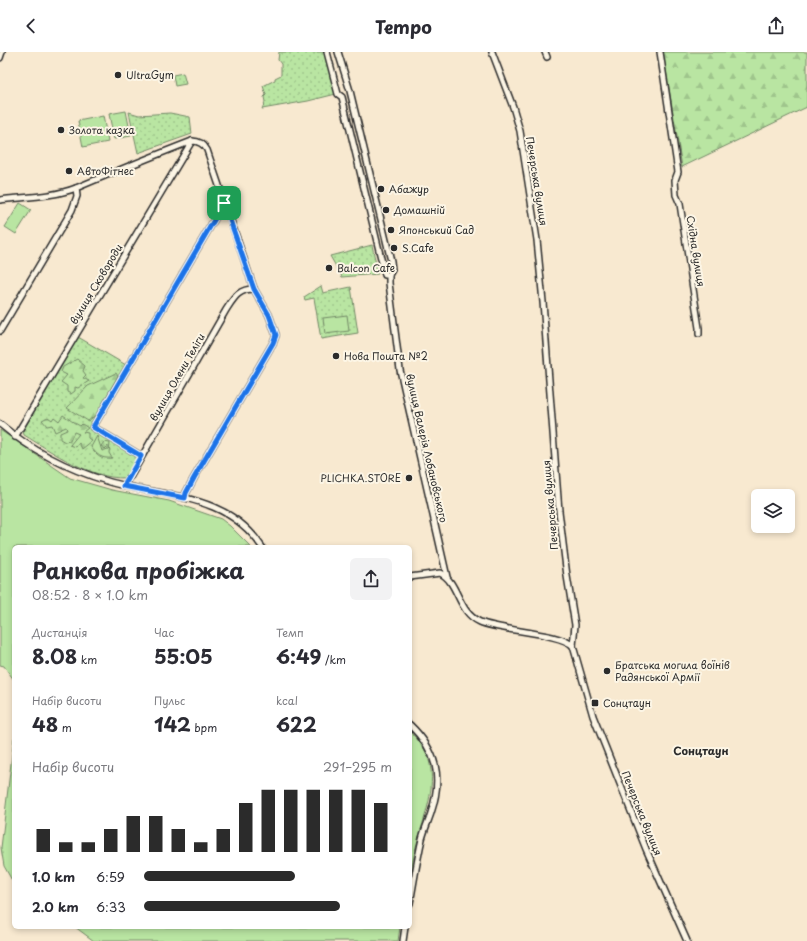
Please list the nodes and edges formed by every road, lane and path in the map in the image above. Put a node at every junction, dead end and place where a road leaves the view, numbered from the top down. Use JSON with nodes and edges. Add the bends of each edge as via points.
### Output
{"nodes":[{"id":1,"x":2,"y":52,"type":"edge"},
{"id":2,"x":327,"y":52,"type":"edge"},
{"id":3,"x":338,"y":52,"type":"edge"},
{"id":4,"x":492,"y":52,"type":"edge"},
{"id":5,"x":660,"y":52,"type":"edge"},
{"id":6,"x":0,"y":58,"type":"edge"},
{"id":7,"x":192,"y":141,"type":"junction"},
{"id":8,"x":76,"y":188,"type":"junction"},
{"id":9,"x":0,"y":200,"type":"edge"},
{"id":10,"x":224,"y":203,"type":"junction"},
{"id":11,"x":389,"y":275,"type":"junction"},
{"id":12,"x":254,"y":289,"type":"junction"},
{"id":13,"x":0,"y":331,"type":"edge"},
{"id":14,"x":699,"y":334,"type":"dead end"},
{"id":15,"x":0,"y":424,"type":"edge"},
{"id":16,"x":15,"y":437,"type":"junction"},
{"id":17,"x":141,"y":456,"type":"junction"},
{"id":18,"x":124,"y":486,"type":"junction"},
{"id":19,"x":185,"y":498,"type":"junction"},
{"id":20,"x":260,"y":545,"type":"edge"},
{"id":21,"x":412,"y":577,"type":"edge"},
{"id":22,"x":447,"y":577,"type":"junction"},
{"id":23,"x":573,"y":646,"type":"junction"},
{"id":24,"x":412,"y":726,"type":"edge"},
{"id":25,"x":412,"y":892,"type":"edge"},
{"id":26,"x":406,"y":929,"type":"edge"},
{"id":27,"x":403,"y":941,"type":"edge"},
{"id":28,"x":687,"y":941,"type":"edge"}],
"edges":[{"from":1,"to":6,"type":"street"},
{"from":2,"to":11,"type":"street","name":"вулиця Валерія Лобановського","via":[[338,94],[342,97],[385,275]]},
{"from":3,"to":11,"type":"street","name":"вулиця Валерія Лобановського","via":[[350,91],[389,254],[392,270]]},
{"from":4,"to":23,"type":"street","name":"Печерська вулиця","via":[[520,131],[537,240],[559,511],[566,576],[576,625]]},
{"from":5,"to":14,"type":"street","name":"Східна вулиця","via":[[678,172],[675,180],[676,195],[680,204]]},
{"from":7,"to":8,"type":"street"},
{"from":7,"to":10,"type":"street","via":[[204,145],[207,150]]},
{"from":7,"to":16,"type":"street","name":"вулиця Сковороди"},
{"from":8,"to":9,"type":"street"},
{"from":8,"to":13,"type":"street","via":[[77,196],[72,210]]},
{"from":10,"to":12,"type":"street"},
{"from":10,"to":17,"type":"street","via":[[93,427]]},
{"from":11,"to":22,"type":"street","name":"вулиця Валерія Лобановського","via":[[400,370]]},
{"from":12,"to":17,"type":"street","name":"вулиця Олени Теліги","via":[[243,290],[233,300]]},
{"from":12,"to":19,"type":"street","via":[[269,315],[276,335]]},
{"from":15,"to":16,"type":"street"},
{"from":16,"to":18,"type":"street","via":[[62,465]]},
{"from":17,"to":18,"type":"street","name":"вулиця Олени Теліги"},
{"from":18,"to":19,"type":"street"},
{"from":19,"to":20,"type":"street","via":[[219,508],[235,518]]},
{"from":21,"to":22,"type":"street","via":[[440,573]]},
{"from":22,"to":23,"type":"street","name":"вулиця Валерія Лобановського","via":[[462,606],[479,622],[561,639]]},
{"from":23,"to":28,"type":"street","name":"Печерська вулиця","via":[[593,716],[646,849]]},
{"from":24,"to":25,"type":"street","via":[[429,748],[438,777],[436,796],[422,839]]},
{"from":26,"to":27,"type":"street"}]}
